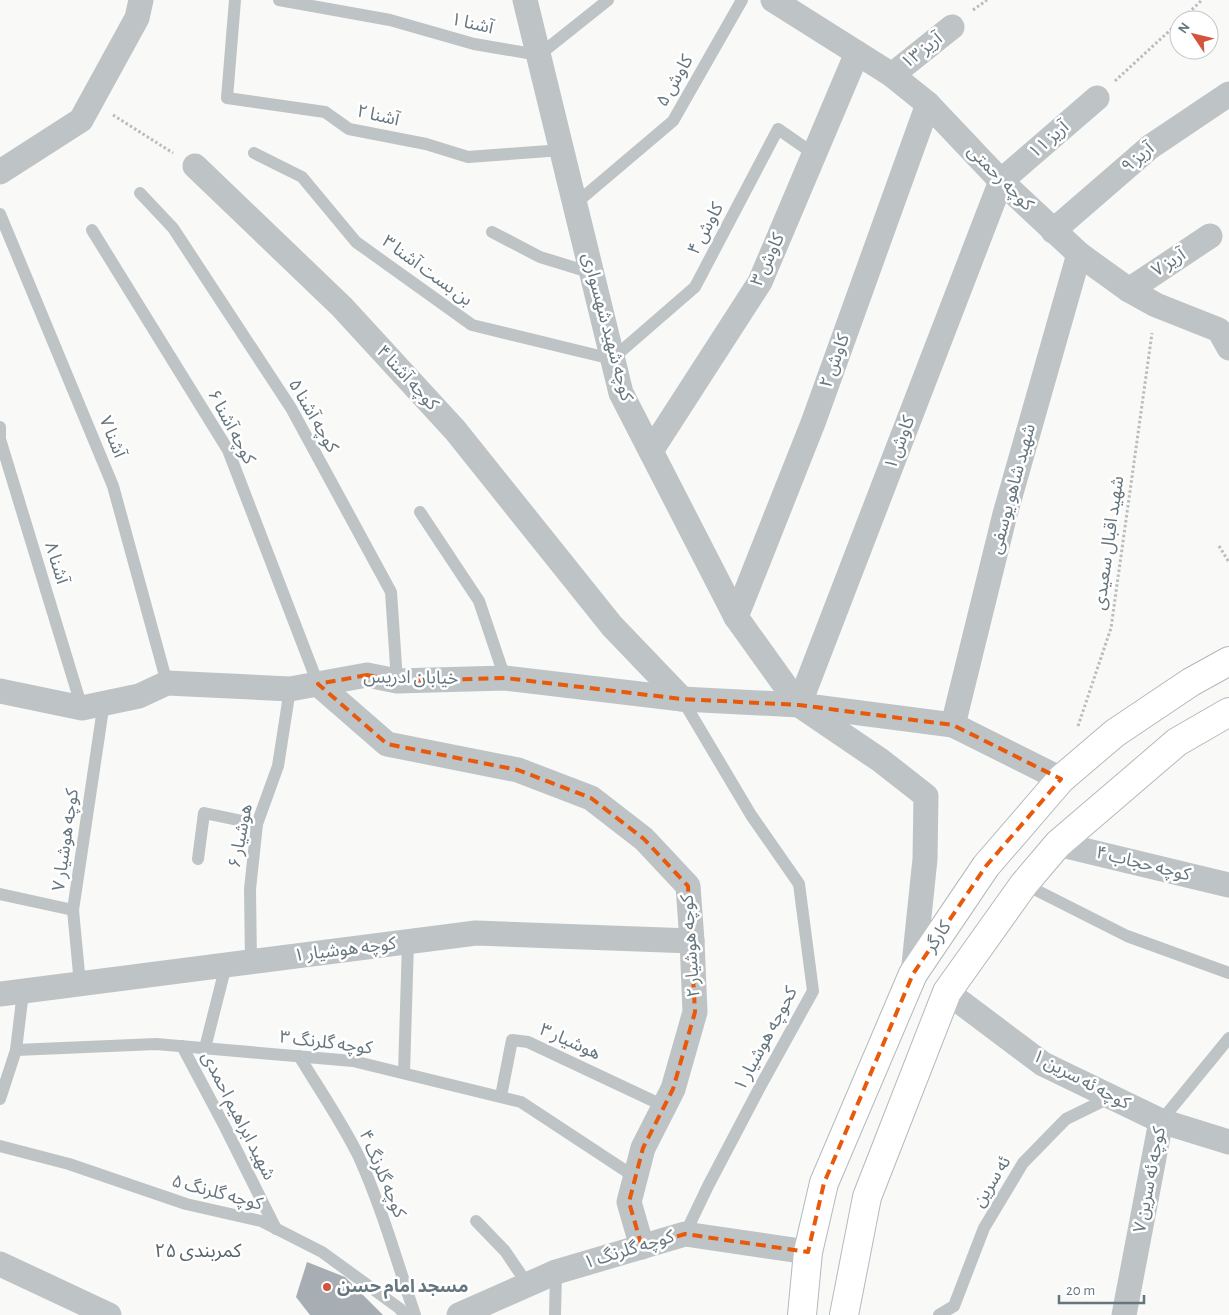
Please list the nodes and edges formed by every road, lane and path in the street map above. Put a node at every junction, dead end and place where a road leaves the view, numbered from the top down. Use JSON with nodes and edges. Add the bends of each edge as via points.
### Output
{"nodes":[{"id":1,"x":141,"y":0,"type":"edge"},
{"id":2,"x":235,"y":0,"type":"edge"},
{"id":3,"x":280,"y":0,"type":"edge"},
{"id":4,"x":525,"y":0,"type":"edge"},
{"id":5,"x":608,"y":0,"type":"edge"},
{"id":6,"x":742,"y":0,"type":"edge"},
{"id":7,"x":1202,"y":0,"type":"edge"},
{"id":8,"x":783,"y":3,"type":"edge"},
{"id":9,"x":1192,"y":10,"type":"edge"},
{"id":10,"x":952,"y":28,"type":"dead end"},
{"id":11,"x":1169,"y":31,"type":"edge"},
{"id":12,"x":857,"y":53,"type":"junction"},
{"id":13,"x":539,"y":55,"type":"junction"},
{"id":14,"x":892,"y":75,"type":"junction"},
{"id":15,"x":1229,"y":94,"type":"edge"},
{"id":16,"x":1097,"y":98,"type":"joint"},
{"id":17,"x":91,"y":101,"type":"junction"},
{"id":18,"x":928,"y":104,"type":"junction"},
{"id":19,"x":562,"y":150,"type":"junction"},
{"id":20,"x":254,"y":153,"type":"dead end"},
{"id":21,"x":814,"y":154,"type":"junction"},
{"id":22,"x":195,"y":166,"type":"joint"},
{"id":23,"x":0,"y":172,"type":"edge"},
{"id":24,"x":1001,"y":181,"type":"junction"},
{"id":25,"x":140,"y":194,"type":"dead end"},
{"id":26,"x":575,"y":204,"type":"junction"},
{"id":27,"x":0,"y":214,"type":"edge"},
{"id":28,"x":92,"y":230,"type":"dead end"},
{"id":29,"x":1053,"y":231,"type":"junction"},
{"id":30,"x":492,"y":232,"type":"dead end"},
{"id":31,"x":1210,"y":236,"type":"dead end"},
{"id":32,"x":1078,"y":254,"type":"junction"},
{"id":33,"x":592,"y":273,"type":"junction"},
{"id":34,"x":1129,"y":290,"type":"junction"},
{"id":35,"x":1156,"y":305,"type":"junction"},
{"id":36,"x":1229,"y":348,"type":"edge"},
{"id":37,"x":612,"y":359,"type":"junction"},
{"id":38,"x":0,"y":427,"type":"edge"},
{"id":39,"x":651,"y":451,"type":"junction"},
{"id":40,"x":420,"y":512,"type":"dead end"},
{"id":41,"x":1219,"y":546,"type":"dead end"},
{"id":42,"x":1229,"y":562,"type":"edge"},
{"id":43,"x":736,"y":617,"type":"junction"},
{"id":44,"x":1229,"y":661,"type":"edge"},
{"id":45,"x":505,"y":678,"type":"junction"},
{"id":46,"x":397,"y":681,"type":"junction"},
{"id":47,"x":167,"y":683,"type":"junction"},
{"id":48,"x":318,"y":684,"type":"junction"},
{"id":49,"x":290,"y":689,"type":"junction"},
{"id":50,"x":0,"y":691,"type":"edge"},
{"id":51,"x":682,"y":699,"type":"junction"},
{"id":52,"x":93,"y":705,"type":"junction"},
{"id":53,"x":799,"y":705,"type":"junction"},
{"id":54,"x":1229,"y":712,"type":"edge"},
{"id":55,"x":953,"y":725,"type":"junction"},
{"id":56,"x":1076,"y":732,"type":"dead end"},
{"id":57,"x":1061,"y":779,"type":"junction"},
{"id":58,"x":258,"y":824,"type":"junction"},
{"id":59,"x":1058,"y":844,"type":"junction"},
{"id":60,"x":198,"y":859,"type":"dead end"},
{"id":61,"x":1024,"y":884,"type":"junction"},
{"id":62,"x":1229,"y":885,"type":"edge"},
{"id":63,"x":0,"y":894,"type":"edge"},
{"id":64,"x":73,"y":910,"type":"junction"},
{"id":65,"x":692,"y":941,"type":"junction"},
{"id":66,"x":408,"y":942,"type":"junction"},
{"id":67,"x":251,"y":962,"type":"junction"},
{"id":68,"x":226,"y":965,"type":"junction"},
{"id":69,"x":1229,"y":973,"type":"edge"},
{"id":70,"x":913,"y":974,"type":"junction"},
{"id":71,"x":80,"y":984,"type":"junction"},
{"id":72,"x":947,"y":992,"type":"junction"},
{"id":73,"x":12,"y":993,"type":"edge"},
{"id":74,"x":1229,"y":1038,"type":"edge"},
{"id":75,"x":182,"y":1046,"type":"junction"},
{"id":76,"x":206,"y":1048,"type":"junction"},
{"id":77,"x":16,"y":1050,"type":"junction"},
{"id":78,"x":299,"y":1056,"type":"junction"},
{"id":79,"x":404,"y":1073,"type":"junction"},
{"id":80,"x":501,"y":1096,"type":"junction"},
{"id":81,"x":1111,"y":1097,"type":"junction"},
{"id":82,"x":0,"y":1099,"type":"edge"},
{"id":83,"x":664,"y":1106,"type":"junction"},
{"id":84,"x":1161,"y":1120,"type":"junction"},
{"id":85,"x":1229,"y":1142,"type":"edge"},
{"id":86,"x":0,"y":1146,"type":"edge"},
{"id":87,"x":635,"y":1177,"type":"junction"},
{"id":88,"x":476,"y":1221,"type":"dead end"},
{"id":89,"x":276,"y":1229,"type":"junction"},
{"id":90,"x":685,"y":1234,"type":"junction"},
{"id":91,"x":642,"y":1246,"type":"junction"},
{"id":92,"x":808,"y":1252,"type":"junction"},
{"id":93,"x":0,"y":1264,"type":"edge"},
{"id":94,"x":556,"y":1272,"type":"junction"},
{"id":95,"x":528,"y":1285,"type":"junction"},
{"id":96,"x":109,"y":1315,"type":"edge"},
{"id":97,"x":405,"y":1315,"type":"edge"},
{"id":98,"x":414,"y":1315,"type":"edge"},
{"id":99,"x":459,"y":1315,"type":"edge"},
{"id":100,"x":555,"y":1315,"type":"edge"},
{"id":101,"x":802,"y":1315,"type":"edge"},
{"id":102,"x":844,"y":1315,"type":"edge"},
{"id":103,"x":939,"y":1315,"type":"edge"},
{"id":104,"x":1124,"y":1315,"type":"edge"}],
"edges":[{"from":1,"to":17,"type":"street","via":[[137,18]]},
{"from":2,"to":19,"type":"lane","name":"آشنا ۲","via":[[227,98],[326,112],[349,129],[426,144],[468,157]]},
{"from":3,"to":13,"type":"lane","name":"آشنا ۱","via":[[390,20],[474,44]]},
{"from":4,"to":13,"type":"street","name":"کوچه شهید شهسواری"},
{"from":5,"to":13,"type":"lane"},
{"from":6,"to":26,"type":"lane","name":"کاوش ۵","via":[[673,121]]},
{"from":7,"to":9,"type":"path"},
{"from":8,"to":12,"type":"street","name":"کوچه رحمتی"},
{"from":10,"to":14,"type":"street","name":"آریز ۱۳"},
{"from":11,"to":16,"type":"path"},
{"from":12,"to":14,"type":"street","name":"کوچه رحمتی"},
{"from":12,"to":21,"type":"street","name":"کاوش ۳"},
{"from":13,"to":19,"type":"street","name":"کوچه شهید شهسواری"},
{"from":14,"to":18,"type":"street","name":"کوچه رحمتی"},
{"from":15,"to":29,"type":"street","name":"آریز ۹","via":[[1150,147]]},
{"from":16,"to":24,"type":"street","name":"آریز ۱۱"},
{"from":17,"to":22,"type":"path"},
{"from":17,"to":23,"type":"street","via":[[81,120]]},
{"from":18,"to":24,"type":"street","name":"کوچه رحمتی"},
{"from":18,"to":43,"type":"street","name":"کاوش ۲","via":[[813,423]]},
{"from":19,"to":26,"type":"street","name":"کوچه شهید شهسواری"},
{"from":20,"to":37,"type":"lane","name":"بن بست آشنا ۳","via":[[302,177],[356,242],[472,326]]},
{"from":21,"to":37,"type":"lane","name":"کاوش ۴","via":[[778,130],[695,286]]},
{"from":21,"to":39,"type":"street","name":"کاوش ۳","via":[[760,282]]},
{"from":22,"to":51,"type":"street","name":"کوچه آشنا ۴","via":[[342,307],[455,430],[612,626]]},
{"from":24,"to":29,"type":"street","name":"کوچه رحمتی"},
{"from":24,"to":53,"type":"street","name":"کاوش ۱"},
{"from":25,"to":46,"type":"lane","name":"کوچه آشنا ۵","via":[[173,228],[291,408],[391,592]]},
{"from":26,"to":33,"type":"street","name":"کوچه شهید شهسواری"},
{"from":27,"to":47,"type":"lane","name":"آشنا ۷","via":[[112,486]]},
{"from":28,"to":48,"type":"lane","name":"کوچه آشنا ۶","via":[[228,450]]},
{"from":29,"to":32,"type":"street","name":"کوچه رحمتی"},
{"from":30,"to":33,"type":"lane","via":[[540,257]]},
{"from":31,"to":34,"type":"street","name":"آریز ۷"},
{"from":32,"to":34,"type":"street","name":"کوچه رحمتی"},
{"from":32,"to":55,"type":"street","name":"شهید شاهو یوسفی","via":[[1005,514]]},
{"from":33,"to":37,"type":"street","name":"کوچه شهید شهسواری"},
{"from":34,"to":35,"type":"street","name":"کوچه رحمتی"},
{"from":35,"to":36,"type":"street","name":"کوچه رحمتی","via":[[1219,330]]},
{"from":35,"to":56,"type":"path","name":"شهید اقبال سعیدی","via":[[1111,628]]},
{"from":37,"to":39,"type":"street","name":"کوچه شهید شهسواری","via":[[621,393]]},
{"from":38,"to":52,"type":"lane","name":"آشنا ۸","via":[[0,439]]},
{"from":39,"to":43,"type":"street","name":"کوچه شهید شهسواری"},
{"from":40,"to":45,"type":"lane","via":[[480,602]]},
{"from":41,"to":42,"type":"path"},
{"from":43,"to":53,"type":"street","name":"کوچه شهید شهسواری"},
{"from":44,"to":57,"type":"main road","name":"کارگر","via":[[1191,682],[1115,733]]},
{"from":45,"to":46,"type":"street","name":"خیابان ادریس"},
{"from":45,"to":51,"type":"street","name":"خیابان ادریس"},
{"from":46,"to":48,"type":"street","name":"خیابان ادریس","via":[[367,675]]},
{"from":47,"to":49,"type":"street","name":"خیابان ادریس"},
{"from":47,"to":52,"type":"street","name":"خیابان ادریس","via":[[139,696]]},
{"from":48,"to":49,"type":"street","name":"خیابان ادریس"},
{"from":48,"to":65,"type":"street","name":"کوچه هوشیار ۲","via":[[387,744],[518,770],[591,798],[644,839],[688,886]]},
{"from":49,"to":58,"type":"lane","name":"هوشیار ۶","via":[[278,766]]},
{"from":50,"to":52,"type":"street","name":"خیابان ادریس"},
{"from":51,"to":53,"type":"street","name":"خیابان ادریس"},
{"from":51,"to":90,"type":"lane","name":"کحوچه هوشیار ۱","via":[[751,815],[799,884],[813,991],[721,1160]]},
{"from":52,"to":64,"type":"lane","name":"کوچه هوشیار ۷"},
{"from":53,"to":55,"type":"street","name":"خیابان ادریس"},
{"from":53,"to":70,"type":"street","via":[[926,796],[925,859]]},
{"from":54,"to":59,"type":"main road","via":[[1177,742]]},
{"from":55,"to":57,"type":"street","name":"خیابان ادریس"},
{"from":57,"to":70,"type":"main road","name":"کارگر","via":[[986,866]]},
{"from":58,"to":60,"type":"lane","via":[[204,813]]},
{"from":58,"to":67,"type":"lane","name":"هوشیار ۶","via":[[250,889]]},
{"from":59,"to":61,"type":"main road"},
{"from":59,"to":62,"type":"street","name":"کوچه حجاب ۴"},
{"from":61,"to":69,"type":"lane","via":[[1128,936]]},
{"from":61,"to":72,"type":"main road"},
{"from":63,"to":64,"type":"lane"},
{"from":64,"to":71,"type":"lane","name":"کوچه هوشیار ۷"},
{"from":65,"to":66,"type":"street","name":"کوچه هوشیار ۱","via":[[476,933]]},
{"from":65,"to":83,"type":"street","name":"کوچه هوشیار ۲","via":[[695,1012],[673,1089]]},
{"from":66,"to":67,"type":"street","name":"کوچه هوشیار ۱"},
{"from":66,"to":79,"type":"lane"},
{"from":67,"to":68,"type":"street","name":"کوچه هوشیار ۱"},
{"from":68,"to":71,"type":"street","name":"کوچه هوشیار ۱"},
{"from":68,"to":76,"type":"lane"},
{"from":70,"to":92,"type":"main road","name":"کارگر","via":[[824,1182]]},
{"from":71,"to":73,"type":"street","name":"کوچه هوشیار ۱"},
{"from":72,"to":81,"type":"street","name":"کوچه ئه سرین ۱","via":[[1043,1064]]},
{"from":72,"to":102,"type":"main road","via":[[867,1197]]},
{"from":73,"to":77,"type":"lane"},
{"from":74,"to":84,"type":"lane","name":"کوچه ئه سرین ۷"},
{"from":75,"to":76,"type":"lane","name":"کوچه گلرنگ ۳"},
{"from":75,"to":77,"type":"lane","name":"کوچه گلرنگ ۳","via":[[156,1044]]},
{"from":75,"to":89,"type":"lane","name":"شهید ابراهیم احمدی"},
{"from":76,"to":78,"type":"lane","name":"کوچه گلرنگ ۳"},
{"from":77,"to":82,"type":"lane"},
{"from":78,"to":79,"type":"lane","name":"کوچه گلرنگ ۳","via":[[353,1061]]},
{"from":78,"to":98,"type":"lane","name":"کوچه گلرنگ ۴","via":[[358,1157],[384,1222]]},
{"from":79,"to":80,"type":"lane","name":"کوچه گلرنگ ۳"},
{"from":80,"to":83,"type":"lane","name":"هوشیار ۳","via":[[512,1040],[528,1042]]},
{"from":80,"to":87,"type":"lane","name":"کوچه گلرنگ ۳","via":[[521,1102]]},
{"from":81,"to":84,"type":"street","name":"کوچه ئه سرین ۱"},
{"from":81,"to":103,"type":"lane","name":"ئه سرین","via":[[1066,1119],[1023,1163],[984,1228],[954,1306]]},
{"from":83,"to":87,"type":"street","name":"کوچه هوشیار ۲","via":[[643,1148]]},
{"from":84,"to":85,"type":"street","name":"کوچه ئه سرین ۱"},
{"from":84,"to":104,"type":"street","name":"کوچه ئه سرین ۷"},
{"from":86,"to":89,"type":"lane","name":"کوچه گلرنگ ۵","via":[[68,1164],[186,1204],[261,1221]]},
{"from":87,"to":91,"type":"street","name":"کوچه هوشیار ۲","via":[[629,1202]]},
{"from":88,"to":95,"type":"lane","via":[[505,1252]]},
{"from":89,"to":97,"type":"lane","name":"کوچه گلرنگ ۵","via":[[322,1252]]},
{"from":90,"to":91,"type":"street","name":"کوچه گلرنگ ۱"},
{"from":90,"to":92,"type":"street","name":"کوچه گلرنگ ۱"},
{"from":91,"to":94,"type":"street","name":"کوچه گلرنگ ۱"},
{"from":92,"to":101,"type":"main road","name":"کارگر"},
{"from":93,"to":96,"type":"street"},
{"from":94,"to":95,"type":"street","name":"کوچه گلرنگ ۱"},
{"from":94,"to":100,"type":"lane"},
{"from":95,"to":99,"type":"street","name":"کوچه گلرنگ ۱"}]}
